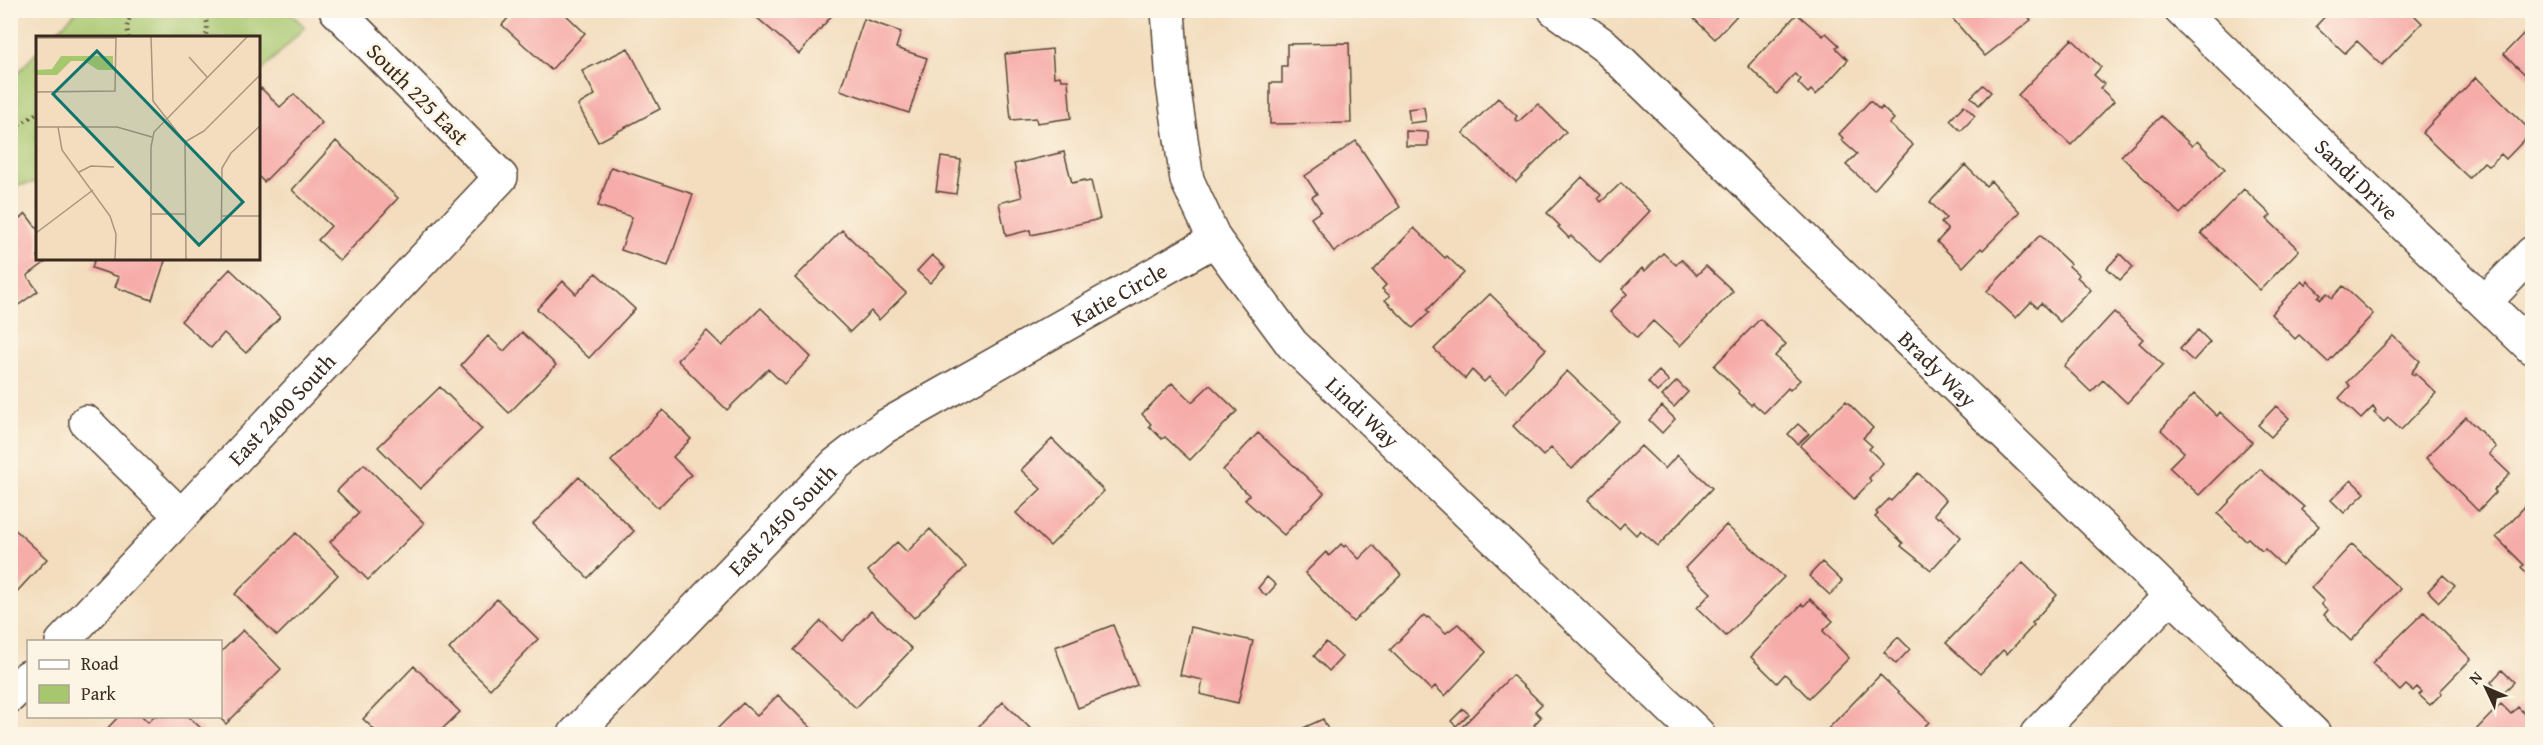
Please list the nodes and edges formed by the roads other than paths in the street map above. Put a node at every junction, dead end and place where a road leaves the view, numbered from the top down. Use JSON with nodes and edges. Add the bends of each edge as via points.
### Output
{"nodes":[{"id":1,"x":336,"y":10,"type":"edge"},
{"id":2,"x":1168,"y":10,"type":"edge"},
{"id":3,"x":1555,"y":10,"type":"edge"},
{"id":4,"x":2181,"y":10,"type":"edge"},
{"id":5,"x":501,"y":177,"type":"joint"},
{"id":6,"x":1215,"y":240,"type":"junction"},
{"id":7,"x":2532,"y":253,"type":"edge"},
{"id":8,"x":2485,"y":302,"type":"junction"},
{"id":9,"x":1023,"y":348,"type":"joint"},
{"id":10,"x":2532,"y":348,"type":"edge"},
{"id":11,"x":86,"y":422,"type":"dead end"},
{"id":12,"x":180,"y":515,"type":"junction"},
{"id":13,"x":2171,"y":595,"type":"junction"},
{"id":14,"x":64,"y":640,"type":"edge"},
{"id":15,"x":27,"y":678,"type":"edge"},
{"id":16,"x":10,"y":696,"type":"edge"},
{"id":17,"x":575,"y":735,"type":"edge"},
{"id":18,"x":1698,"y":735,"type":"edge"},
{"id":19,"x":2037,"y":735,"type":"edge"},
{"id":20,"x":2314,"y":735,"type":"edge"}],
"edges":[{"from":1,"to":5,"type":"street","name":"South 225 East"},
{"from":2,"to":6,"type":"street","name":"Lindi Way","via":[[1173,84],[1187,180]]},
{"from":3,"to":13,"type":"street","name":"Brady Way","via":[[1606,47]]},
{"from":4,"to":8,"type":"street","name":"Sandi Drive"},
{"from":5,"to":12,"type":"street","name":"East 2400 South"},
{"from":6,"to":9,"type":"street","name":"Katie Circle"},
{"from":6,"to":18,"type":"street","name":"Lindi Way","via":[[1292,344]]},
{"from":7,"to":8,"type":"street"},
{"from":8,"to":10,"type":"street","name":"Sandi Drive"},
{"from":9,"to":17,"type":"street","name":"East 2450 South","via":[[884,427],[836,464]]},
{"from":11,"to":12,"type":"street"},
{"from":12,"to":14,"type":"street","name":"East 2400 South"},
{"from":13,"to":19,"type":"street"},
{"from":13,"to":20,"type":"street","name":"Brady Way"},
{"from":15,"to":16,"type":"street"}]}
